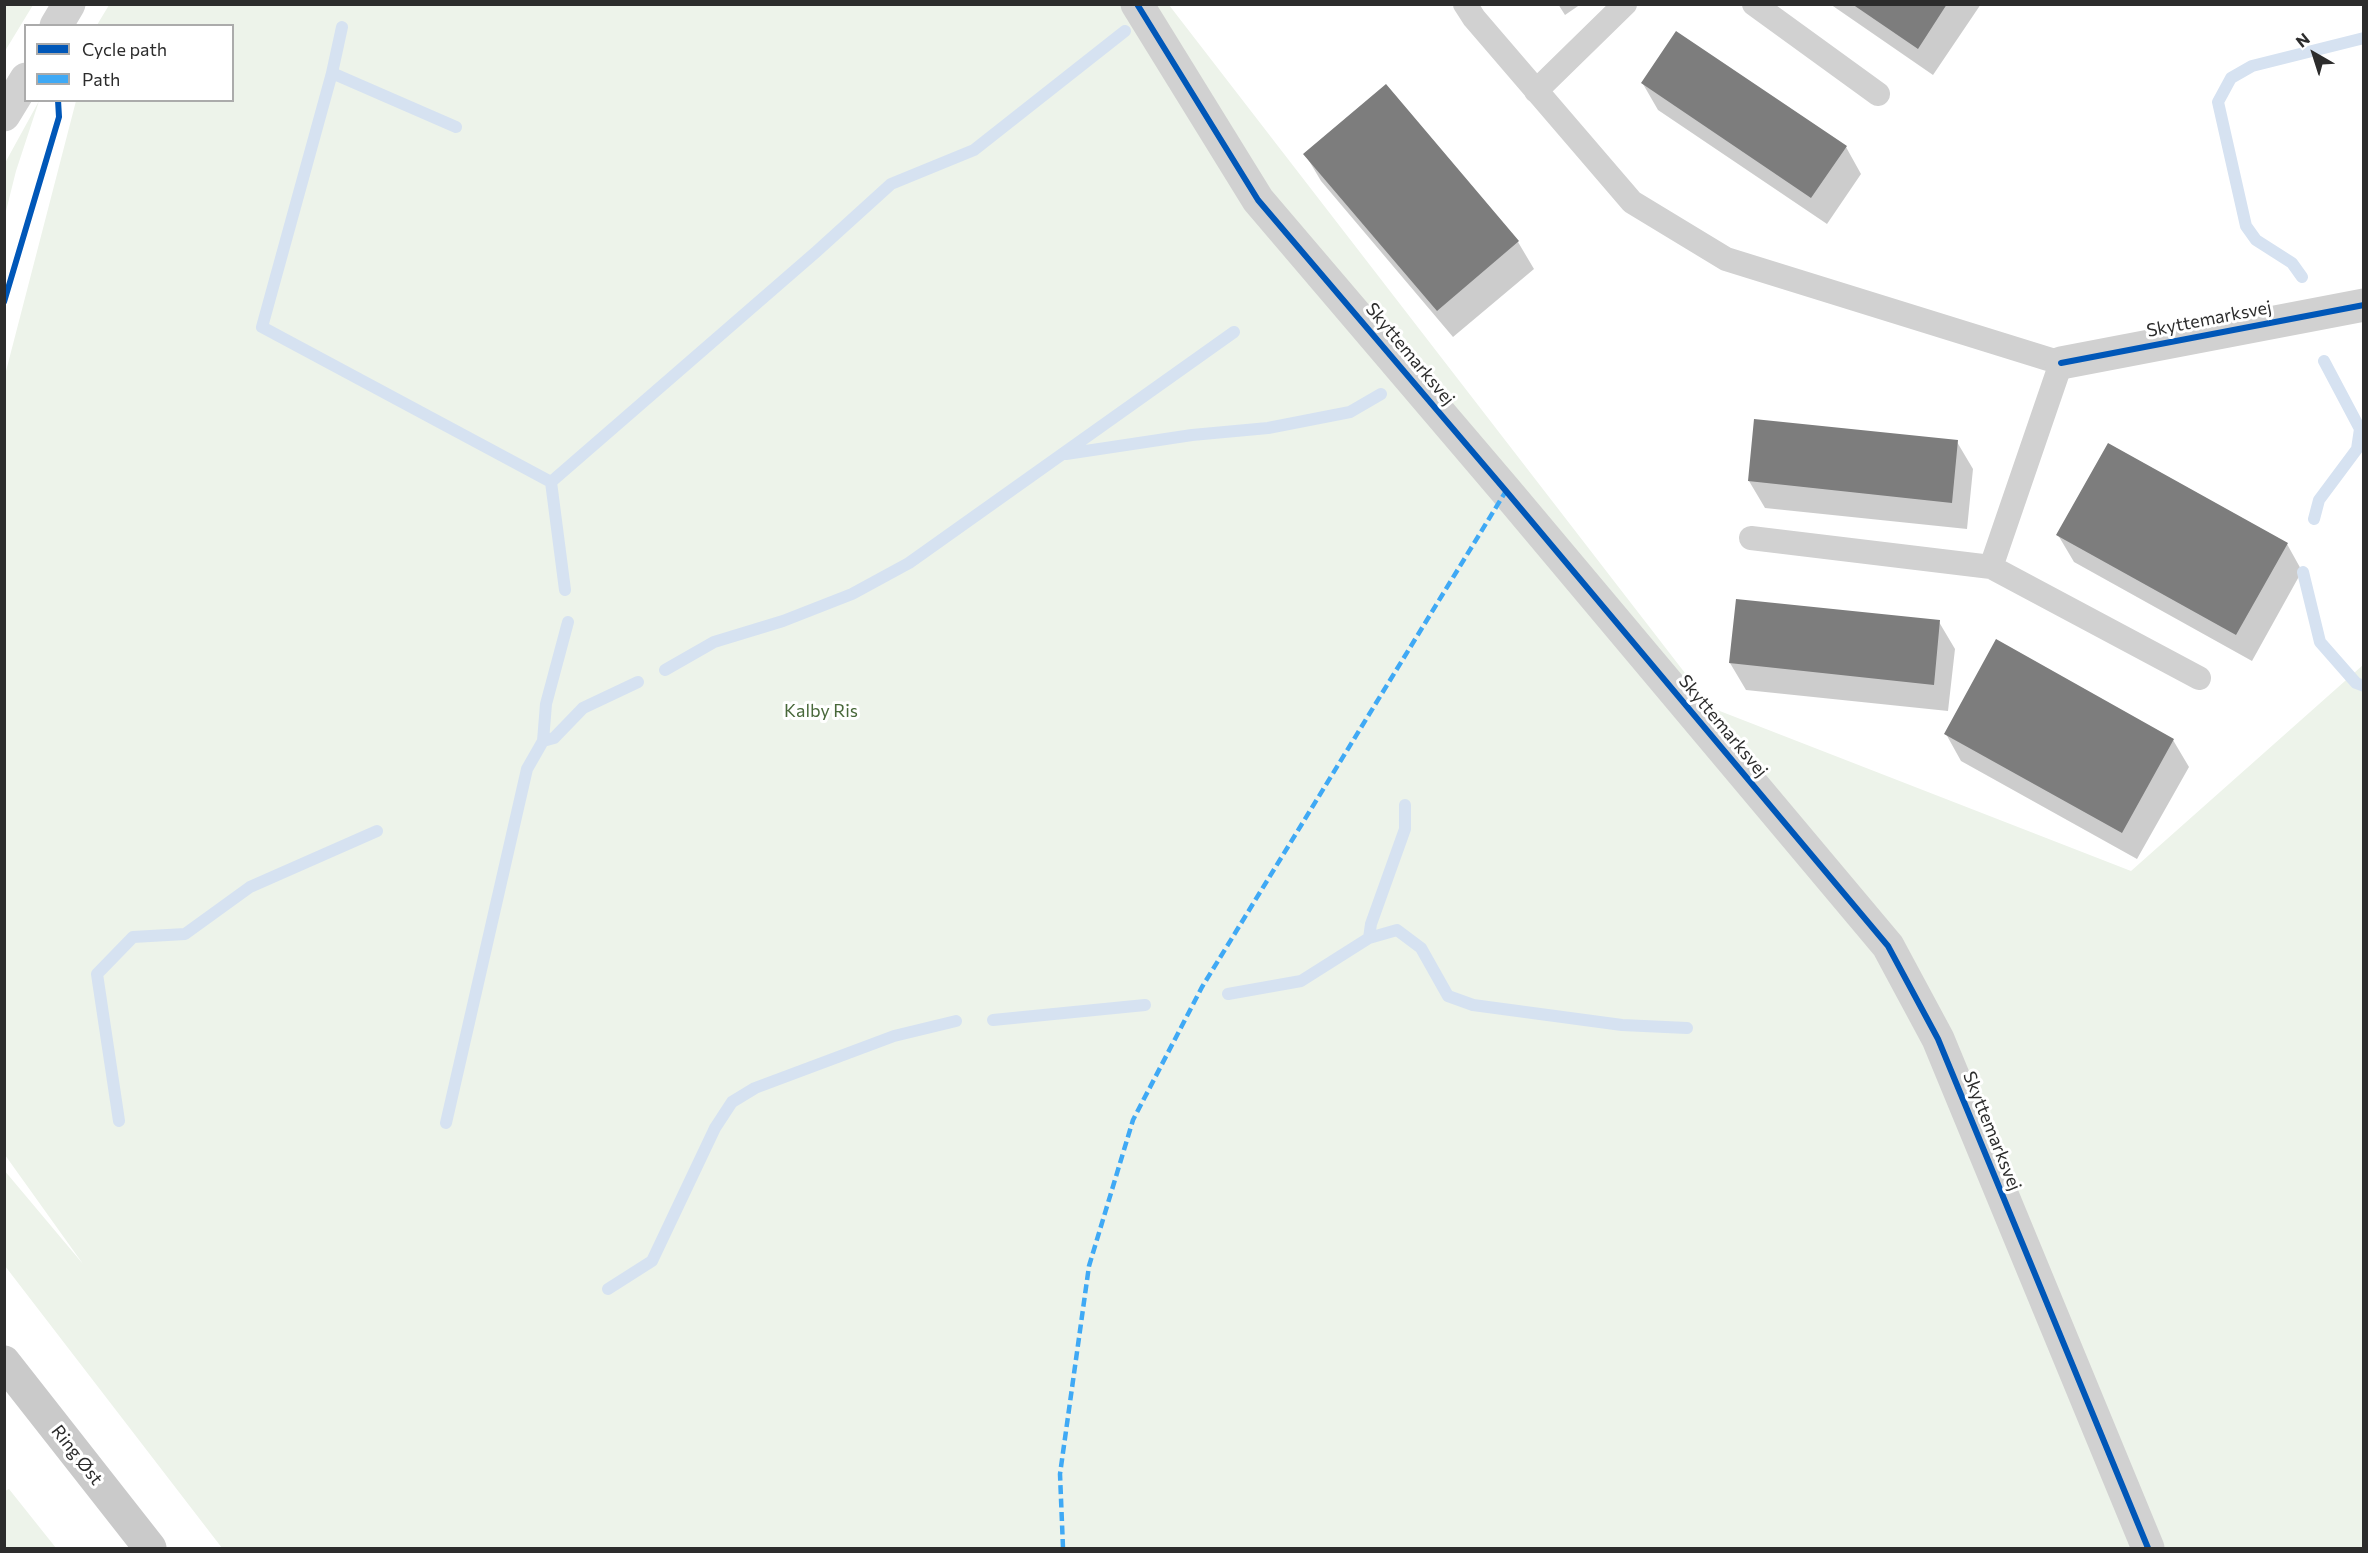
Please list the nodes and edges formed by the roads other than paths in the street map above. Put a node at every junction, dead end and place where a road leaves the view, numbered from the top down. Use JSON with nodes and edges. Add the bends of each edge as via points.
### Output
{"nodes":[{"id":1,"x":69,"y":4,"type":"edge"},
{"id":2,"x":1137,"y":4,"type":"edge"},
{"id":3,"x":1465,"y":4,"type":"edge"},
{"id":4,"x":1625,"y":4,"type":"edge"},
{"id":5,"x":1754,"y":4,"type":"edge"},
{"id":6,"x":57,"y":24,"type":"edge"},
{"id":7,"x":24,"y":82,"type":"edge"},
{"id":8,"x":1536,"y":91,"type":"junction"},
{"id":9,"x":1878,"y":94,"type":"dead end"},
{"id":10,"x":4,"y":115,"type":"edge"},
{"id":11,"x":2364,"y":305,"type":"edge"},
{"id":12,"x":2061,"y":363,"type":"junction"},
{"id":13,"x":1751,"y":538,"type":"dead end"},
{"id":14,"x":1991,"y":567,"type":"junction"},
{"id":15,"x":2199,"y":678,"type":"dead end"},
{"id":16,"x":4,"y":1362,"type":"edge"},
{"id":17,"x":150,"y":1548,"type":"edge"},
{"id":18,"x":2148,"y":1548,"type":"edge"}],
"edges":[{"from":1,"to":6,"type":"street"},
{"from":2,"to":18,"type":"street","name":"Skyttemarksvej","via":[[1258,200],[1888,946],[1938,1039]]},
{"from":3,"to":8,"type":"lane"},
{"from":4,"to":8,"type":"lane"},
{"from":5,"to":9,"type":"lane"},
{"from":7,"to":10,"type":"street"},
{"from":8,"to":12,"type":"lane","via":[[1632,202],[1726,259]]},
{"from":11,"to":12,"type":"street","name":"Skyttemarksvej"},
{"from":12,"to":14,"type":"lane"},
{"from":13,"to":14,"type":"lane"},
{"from":14,"to":15,"type":"lane"},
{"from":16,"to":17,"type":"main road","name":"Ring Øst"}]}
